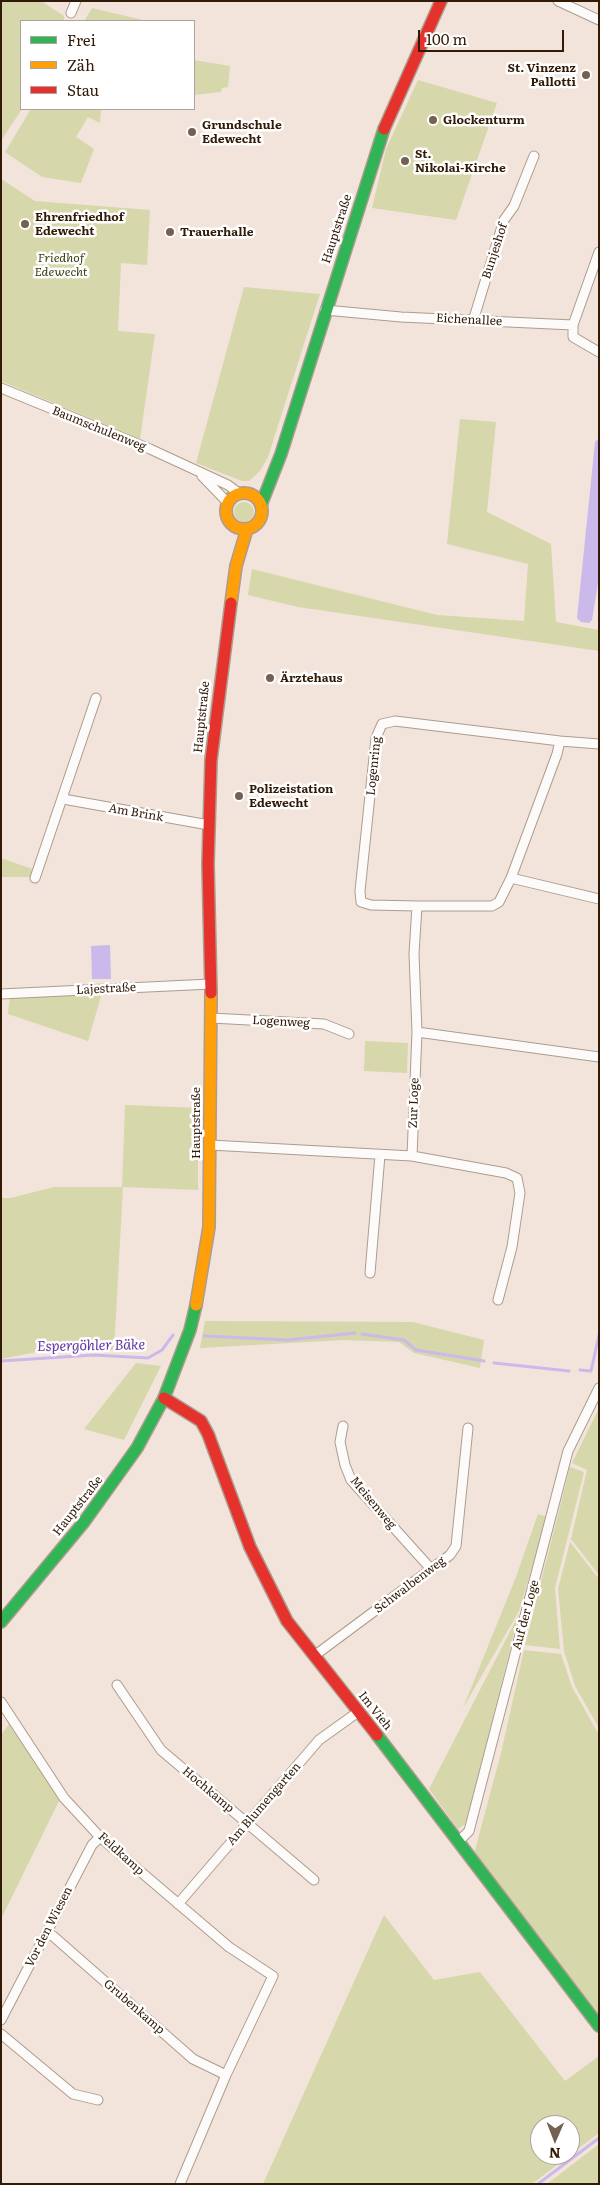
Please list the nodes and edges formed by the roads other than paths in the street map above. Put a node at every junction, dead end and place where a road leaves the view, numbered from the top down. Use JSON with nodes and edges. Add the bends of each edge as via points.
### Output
{"nodes":[{"id":1,"x":76,"y":1,"type":"edge"},
{"id":2,"x":441,"y":1,"type":"edge"},
{"id":3,"x":558,"y":1,"type":"edge"},
{"id":4,"x":71,"y":13,"type":"dead end"},
{"id":5,"x":599,"y":20,"type":"edge"},
{"id":6,"x":534,"y":156,"type":"dead end"},
{"id":7,"x":599,"y":252,"type":"edge"},
{"id":8,"x":325,"y":310,"type":"junction"},
{"id":9,"x":474,"y":321,"type":"junction"},
{"id":10,"x":573,"y":325,"type":"junction"},
{"id":11,"x":599,"y":352,"type":"edge"},
{"id":12,"x":1,"y":388,"type":"edge"},
{"id":13,"x":196,"y":470,"type":"junction"},
{"id":14,"x":274,"y":470,"type":"junction"},
{"id":15,"x":246,"y":494,"type":"junction"},
{"id":16,"x":228,"y":503,"type":"junction"},
{"id":17,"x":261,"y":505,"type":"junction"},
{"id":18,"x":242,"y":529,"type":"junction"},
{"id":19,"x":96,"y":698,"type":"dead end"},
{"id":20,"x":560,"y":741,"type":"junction"},
{"id":21,"x":599,"y":744,"type":"edge"},
{"id":22,"x":63,"y":800,"type":"junction"},
{"id":23,"x":209,"y":825,"type":"junction"},
{"id":24,"x":35,"y":878,"type":"dead end"},
{"id":25,"x":511,"y":878,"type":"junction"},
{"id":26,"x":599,"y":899,"type":"edge"},
{"id":27,"x":417,"y":906,"type":"junction"},
{"id":28,"x":211,"y":984,"type":"junction"},
{"id":29,"x":1,"y":994,"type":"edge"},
{"id":30,"x":211,"y":1018,"type":"junction"},
{"id":31,"x":417,"y":1032,"type":"junction"},
{"id":32,"x":349,"y":1034,"type":"dead end"},
{"id":33,"x":599,"y":1057,"type":"edge"},
{"id":34,"x":210,"y":1145,"type":"junction"},
{"id":35,"x":380,"y":1155,"type":"junction"},
{"id":36,"x":412,"y":1156,"type":"junction"},
{"id":37,"x":370,"y":1273,"type":"dead end"},
{"id":38,"x":498,"y":1300,"type":"dead end"},
{"id":39,"x":599,"y":1388,"type":"edge"},
{"id":40,"x":164,"y":1398,"type":"junction"},
{"id":41,"x":343,"y":1426,"type":"dead end"},
{"id":42,"x":468,"y":1428,"type":"dead end"},
{"id":43,"x":431,"y":1569,"type":"junction"},
{"id":44,"x":1,"y":1622,"type":"edge"},
{"id":45,"x":314,"y":1656,"type":"junction"},
{"id":46,"x":117,"y":1685,"type":"dead end"},
{"id":47,"x":1,"y":1702,"type":"edge"},
{"id":48,"x":358,"y":1712,"type":"junction"},
{"id":49,"x":247,"y":1822,"type":"junction"},
{"id":50,"x":100,"y":1837,"type":"junction"},
{"id":51,"x":458,"y":1842,"type":"junction"},
{"id":52,"x":314,"y":1880,"type":"dead end"},
{"id":53,"x":178,"y":1904,"type":"junction"},
{"id":54,"x":46,"y":1933,"type":"junction"},
{"id":55,"x":1,"y":2020,"type":"edge"},
{"id":56,"x":599,"y":2026,"type":"edge"},
{"id":57,"x":1,"y":2034,"type":"edge"},
{"id":58,"x":226,"y":2075,"type":"junction"},
{"id":59,"x":98,"y":2100,"type":"dead end"},
{"id":60,"x":180,"y":2184,"type":"edge"}],
"edges":[{"from":1,"to":4,"type":"street"},
{"from":2,"to":8,"type":"main road","name":"Hauptstraße","via":[[388,117]]},
{"from":3,"to":5,"type":"street"},
{"from":6,"to":9,"type":"street","name":"Bunjeshof","via":[[514,206],[504,220]]},
{"from":7,"to":10,"type":"street"},
{"from":8,"to":9,"type":"street","name":"Eichenallee"},
{"from":8,"to":14,"type":"main road","name":"Hauptstraße"},
{"from":9,"to":10,"type":"street","name":"Eichenallee"},
{"from":10,"to":11,"type":"street","via":[[573,337]]},
{"from":12,"to":13,"type":"street","name":"Baumschulenweg"},
{"from":13,"to":15,"type":"street","name":"Baumschulenweg"},
{"from":13,"to":16,"type":"street","name":"Baumschulenweg"},
{"from":14,"to":15,"type":"main road","name":"Hauptstraße"},
{"from":14,"to":17,"type":"main road","name":"Hauptstraße"},
{"from":15,"to":16,"type":"main road"},
{"from":15,"to":17,"type":"main road"},
{"from":16,"to":18,"type":"main road","via":[[228,520]]},
{"from":17,"to":18,"type":"main road","via":[[260,520],[252,528]]},
{"from":18,"to":23,"type":"main road","name":"Hauptstraße","via":[[216,716]]},
{"from":19,"to":22,"type":"street"},
{"from":20,"to":21,"type":"street","name":"Logenring"},
{"from":20,"to":25,"type":"street","name":"Logenring"},
{"from":20,"to":27,"type":"street","name":"Logenring","via":[[395,721],[382,724],[376,738],[361,902]]},
{"from":22,"to":23,"type":"street","name":"Am Brink"},
{"from":22,"to":24,"type":"street"},
{"from":23,"to":28,"type":"main road","name":"Hauptstraße"},
{"from":25,"to":26,"type":"street"},
{"from":25,"to":27,"type":"street","name":"Logenring","via":[[499,902],[492,906]]},
{"from":27,"to":31,"type":"street","via":[[414,954]]},
{"from":28,"to":29,"type":"street","name":"Lajestraße"},
{"from":28,"to":30,"type":"main road","name":"Hauptstraße"},
{"from":30,"to":32,"type":"street","name":"Logenweg","via":[[324,1024]]},
{"from":30,"to":34,"type":"main road","name":"Hauptstraße"},
{"from":31,"to":33,"type":"street"},
{"from":31,"to":36,"type":"street","name":"Zur Loge"},
{"from":34,"to":35,"type":"street"},
{"from":34,"to":40,"type":"main road","name":"Hauptstraße","via":[[209,1227],[203,1274],[190,1330]]},
{"from":35,"to":36,"type":"street"},
{"from":35,"to":37,"type":"street"},
{"from":36,"to":38,"type":"street","via":[[506,1173],[517,1178],[520,1194],[512,1247]]},
{"from":39,"to":51,"type":"street","name":"Auf der Loge","via":[[568,1451],[469,1831]]},
{"from":40,"to":44,"type":"main road","name":"Hauptstraße","via":[[111,1487]]},
{"from":40,"to":45,"type":"main road","name":"Im Vieh","via":[[193,1414],[208,1434],[268,1585],[287,1621]]},
{"from":41,"to":43,"type":"street","name":"Meisenweg","via":[[340,1442],[351,1480]]},
{"from":42,"to":43,"type":"street","name":"Schwalbenweg","via":[[456,1546],[450,1555]]},
{"from":43,"to":45,"type":"street","name":"Schwalbenweg"},
{"from":45,"to":48,"type":"main road","name":"Im Vieh"},
{"from":46,"to":49,"type":"street","name":"Hochkamp","via":[[161,1750]]},
{"from":47,"to":50,"type":"street","name":"Feldkamp","via":[[64,1798]]},
{"from":48,"to":49,"type":"street","name":"Am Blumengarten","via":[[320,1740]]},
{"from":48,"to":51,"type":"main road","name":"Im Vieh"},
{"from":49,"to":52,"type":"street","name":"Hochkamp"},
{"from":49,"to":53,"type":"street","name":"Am Blumengarten"},
{"from":50,"to":53,"type":"street","name":"Feldkamp"},
{"from":50,"to":54,"type":"street","name":"Vor den Wiesen","via":[[92,1846]]},
{"from":51,"to":56,"type":"main road","name":"Im Vieh"},
{"from":53,"to":58,"type":"street","name":"Feldkamp","via":[[229,1947],[273,1976]]},
{"from":54,"to":55,"type":"street","name":"Vor den Wiesen"},
{"from":54,"to":58,"type":"street","name":"Grubenkamp","via":[[193,2059]]},
{"from":57,"to":59,"type":"street","via":[[74,2094]]},
{"from":58,"to":60,"type":"street"}]}
